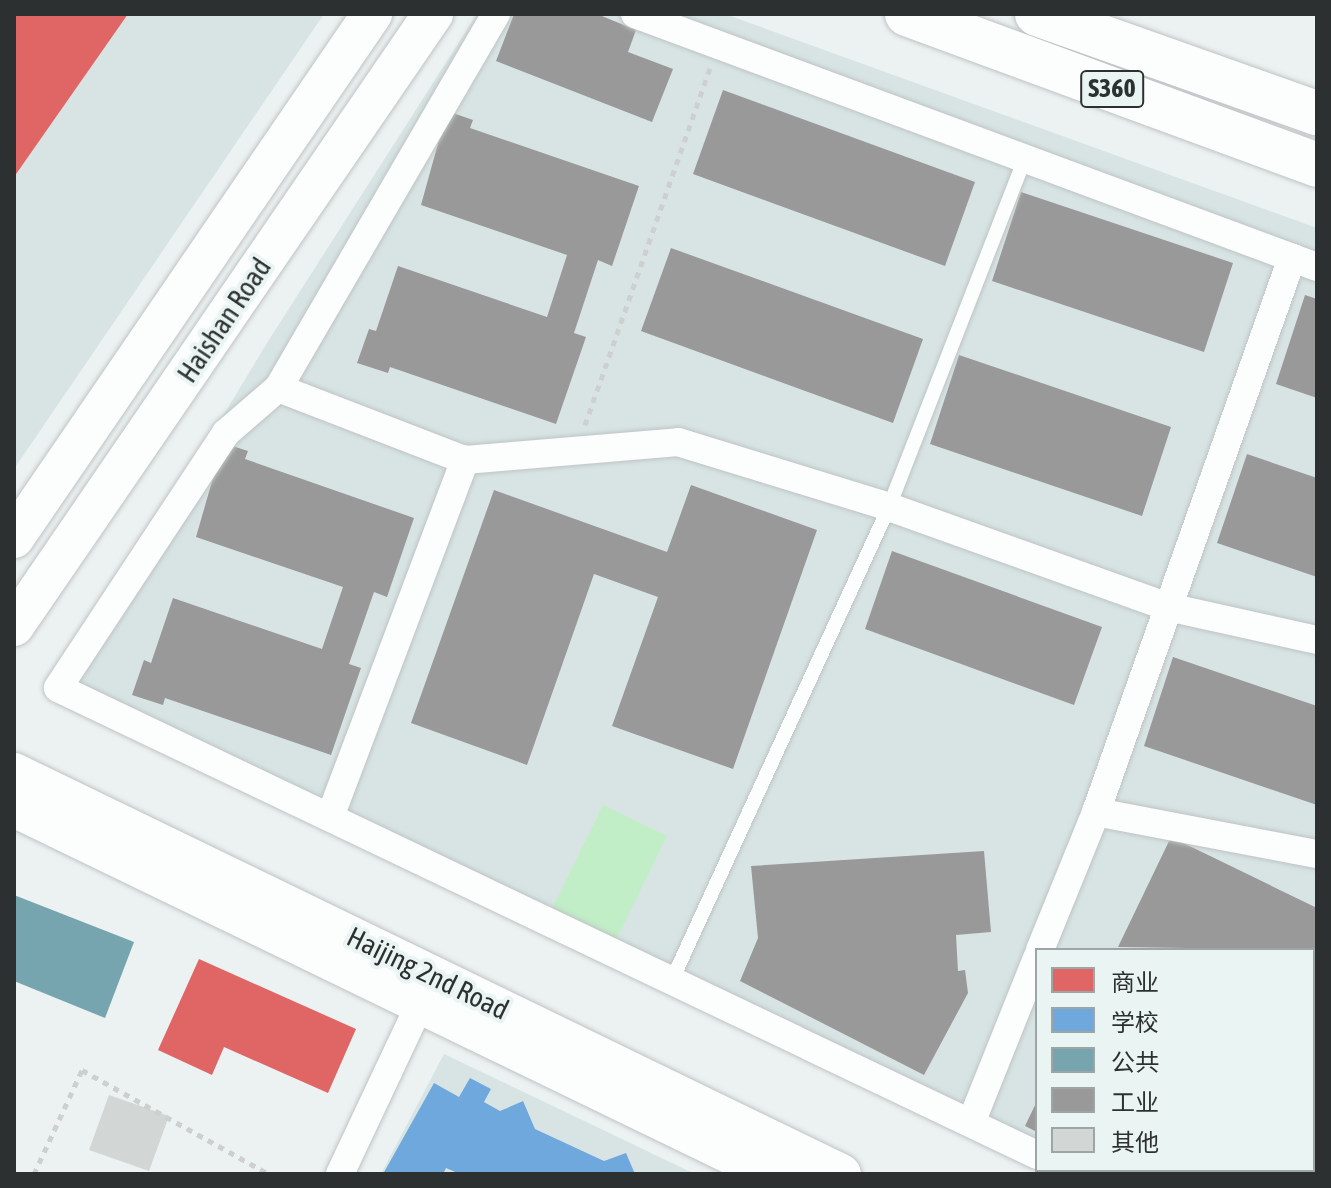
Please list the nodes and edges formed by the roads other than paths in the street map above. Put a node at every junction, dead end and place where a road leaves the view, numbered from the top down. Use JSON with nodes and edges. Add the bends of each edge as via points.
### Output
{"nodes":[{"id":1,"x":372,"y":14,"type":"edge"},
{"id":2,"x":433,"y":14,"type":"edge"},
{"id":3,"x":496,"y":14,"type":"edge"},
{"id":4,"x":635,"y":14,"type":"edge"},
{"id":5,"x":907,"y":14,"type":"edge"},
{"id":6,"x":1037,"y":14,"type":"edge"},
{"id":7,"x":1317,"y":113,"type":"edge"},
{"id":8,"x":1025,"y":159,"type":"junction"},
{"id":9,"x":1317,"y":165,"type":"edge"},
{"id":10,"x":1304,"y":263,"type":"edge"},
{"id":11,"x":278,"y":388,"type":"junction"},
{"id":12,"x":465,"y":460,"type":"junction"},
{"id":13,"x":889,"y":507,"type":"junction"},
{"id":14,"x":14,"y":538,"type":"edge"},
{"id":15,"x":1168,"y":607,"type":"junction"},
{"id":16,"x":14,"y":626,"type":"edge"},
{"id":17,"x":1317,"y":640,"type":"edge"},
{"id":18,"x":14,"y":773,"type":"edge"},
{"id":19,"x":14,"y":807,"type":"edge"},
{"id":20,"x":1096,"y":812,"type":"junction"},
{"id":21,"x":330,"y":817,"type":"junction"},
{"id":22,"x":1317,"y":854,"type":"edge"},
{"id":23,"x":1041,"y":948,"type":"edge"},
{"id":24,"x":1035,"y":963,"type":"edge"},
{"id":25,"x":672,"y":980,"type":"junction"},
{"id":26,"x":426,"y":990,"type":"junction"},
{"id":27,"x":971,"y":1123,"type":"junction"},
{"id":28,"x":1035,"y":1154,"type":"edge"},
{"id":29,"x":340,"y":1174,"type":"edge"},
{"id":30,"x":772,"y":1174,"type":"edge"},
{"id":31,"x":841,"y":1174,"type":"edge"}],
"edges":[{"from":1,"to":14,"type":"street","name":"Haishan Road"},
{"from":2,"to":16,"type":"street","name":"Haishan Road"},
{"from":3,"to":11,"type":"street"},
{"from":4,"to":8,"type":"street"},
{"from":5,"to":9,"type":"main road","number":"S360"},
{"from":6,"to":7,"type":"main road","number":"S360"},
{"from":8,"to":10,"type":"street"},
{"from":8,"to":13,"type":"lane"},
{"from":10,"to":15,"type":"street"},
{"from":11,"to":12,"type":"street"},
{"from":11,"to":21,"type":"street","via":[[226,433],[58,688]]},
{"from":12,"to":13,"type":"street","via":[[678,442]]},
{"from":12,"to":21,"type":"street"},
{"from":13,"to":15,"type":"street"},
{"from":13,"to":25,"type":"lane"},
{"from":15,"to":17,"type":"street"},
{"from":15,"to":20,"type":"street"},
{"from":18,"to":26,"type":"street","name":"Haijing 2nd Road"},
{"from":19,"to":26,"type":"street","name":"Haijing 2nd Road"},
{"from":20,"to":22,"type":"street"},
{"from":20,"to":23,"type":"street"},
{"from":21,"to":25,"type":"street"},
{"from":24,"to":27,"type":"street"},
{"from":25,"to":27,"type":"street"},
{"from":26,"to":29,"type":"street"},
{"from":26,"to":30,"type":"street","name":"Haijing 2nd Road"},
{"from":26,"to":31,"type":"street","name":"Haijing 2nd Road"},
{"from":27,"to":28,"type":"street"}]}
